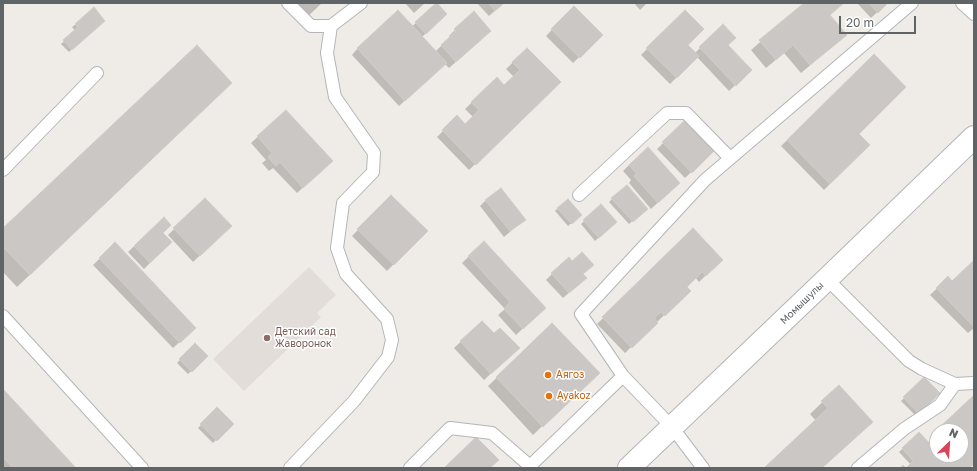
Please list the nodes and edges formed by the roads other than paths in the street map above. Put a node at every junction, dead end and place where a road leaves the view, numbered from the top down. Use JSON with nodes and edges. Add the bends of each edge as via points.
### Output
{"nodes":[{"id":1,"x":288,"y":3,"type":"edge"},
{"id":2,"x":361,"y":3,"type":"edge"},
{"id":3,"x":912,"y":3,"type":"edge"},
{"id":4,"x":962,"y":3,"type":"edge"},
{"id":5,"x":974,"y":14,"type":"edge"},
{"id":6,"x":331,"y":26,"type":"junction"},
{"id":7,"x":98,"y":73,"type":"dead end"},
{"id":8,"x":974,"y":136,"type":"edge"},
{"id":9,"x":730,"y":158,"type":"junction"},
{"id":10,"x":3,"y":170,"type":"edge"},
{"id":11,"x":579,"y":195,"type":"dead end"},
{"id":12,"x":827,"y":279,"type":"junction"},
{"id":13,"x":3,"y":316,"type":"edge"},
{"id":14,"x":623,"y":376,"type":"junction"},
{"id":15,"x":974,"y":383,"type":"edge"},
{"id":16,"x":955,"y":384,"type":"junction"},
{"id":17,"x":672,"y":427,"type":"junction"},
{"id":18,"x":142,"y":468,"type":"edge"},
{"id":19,"x":290,"y":468,"type":"edge"},
{"id":20,"x":410,"y":468,"type":"edge"},
{"id":21,"x":629,"y":468,"type":"edge"},
{"id":22,"x":703,"y":468,"type":"edge"},
{"id":23,"x":858,"y":468,"type":"edge"}],
"edges":[{"from":1,"to":6,"type":"lane","via":[[311,26]]},
{"from":2,"to":6,"type":"lane"},
{"from":3,"to":9,"type":"lane"},
{"from":4,"to":5,"type":"lane"},
{"from":6,"to":19,"type":"lane","via":[[326,53],[335,97],[374,154],[373,172],[342,203],[337,248],[346,274],[387,319],[392,340],[388,357],[354,401]]},
{"from":7,"to":10,"type":"lane"},
{"from":8,"to":12,"type":"main road","name":"Момышулы"},
{"from":9,"to":11,"type":"lane","via":[[686,113],[667,113]]},
{"from":9,"to":14,"type":"lane","via":[[705,180],[581,314]]},
{"from":12,"to":16,"type":"lane","via":[[909,361]]},
{"from":12,"to":17,"type":"main road","name":"Момышулы"},
{"from":13,"to":18,"type":"lane"},
{"from":14,"to":17,"type":"lane"},
{"from":14,"to":20,"type":"lane","via":[[530,466],[492,433],[450,428]]},
{"from":15,"to":16,"type":"lane"},
{"from":16,"to":23,"type":"lane","via":[[940,405],[904,429]]},
{"from":17,"to":21,"type":"main road","name":"Момышулы"},
{"from":17,"to":22,"type":"lane"}]}
